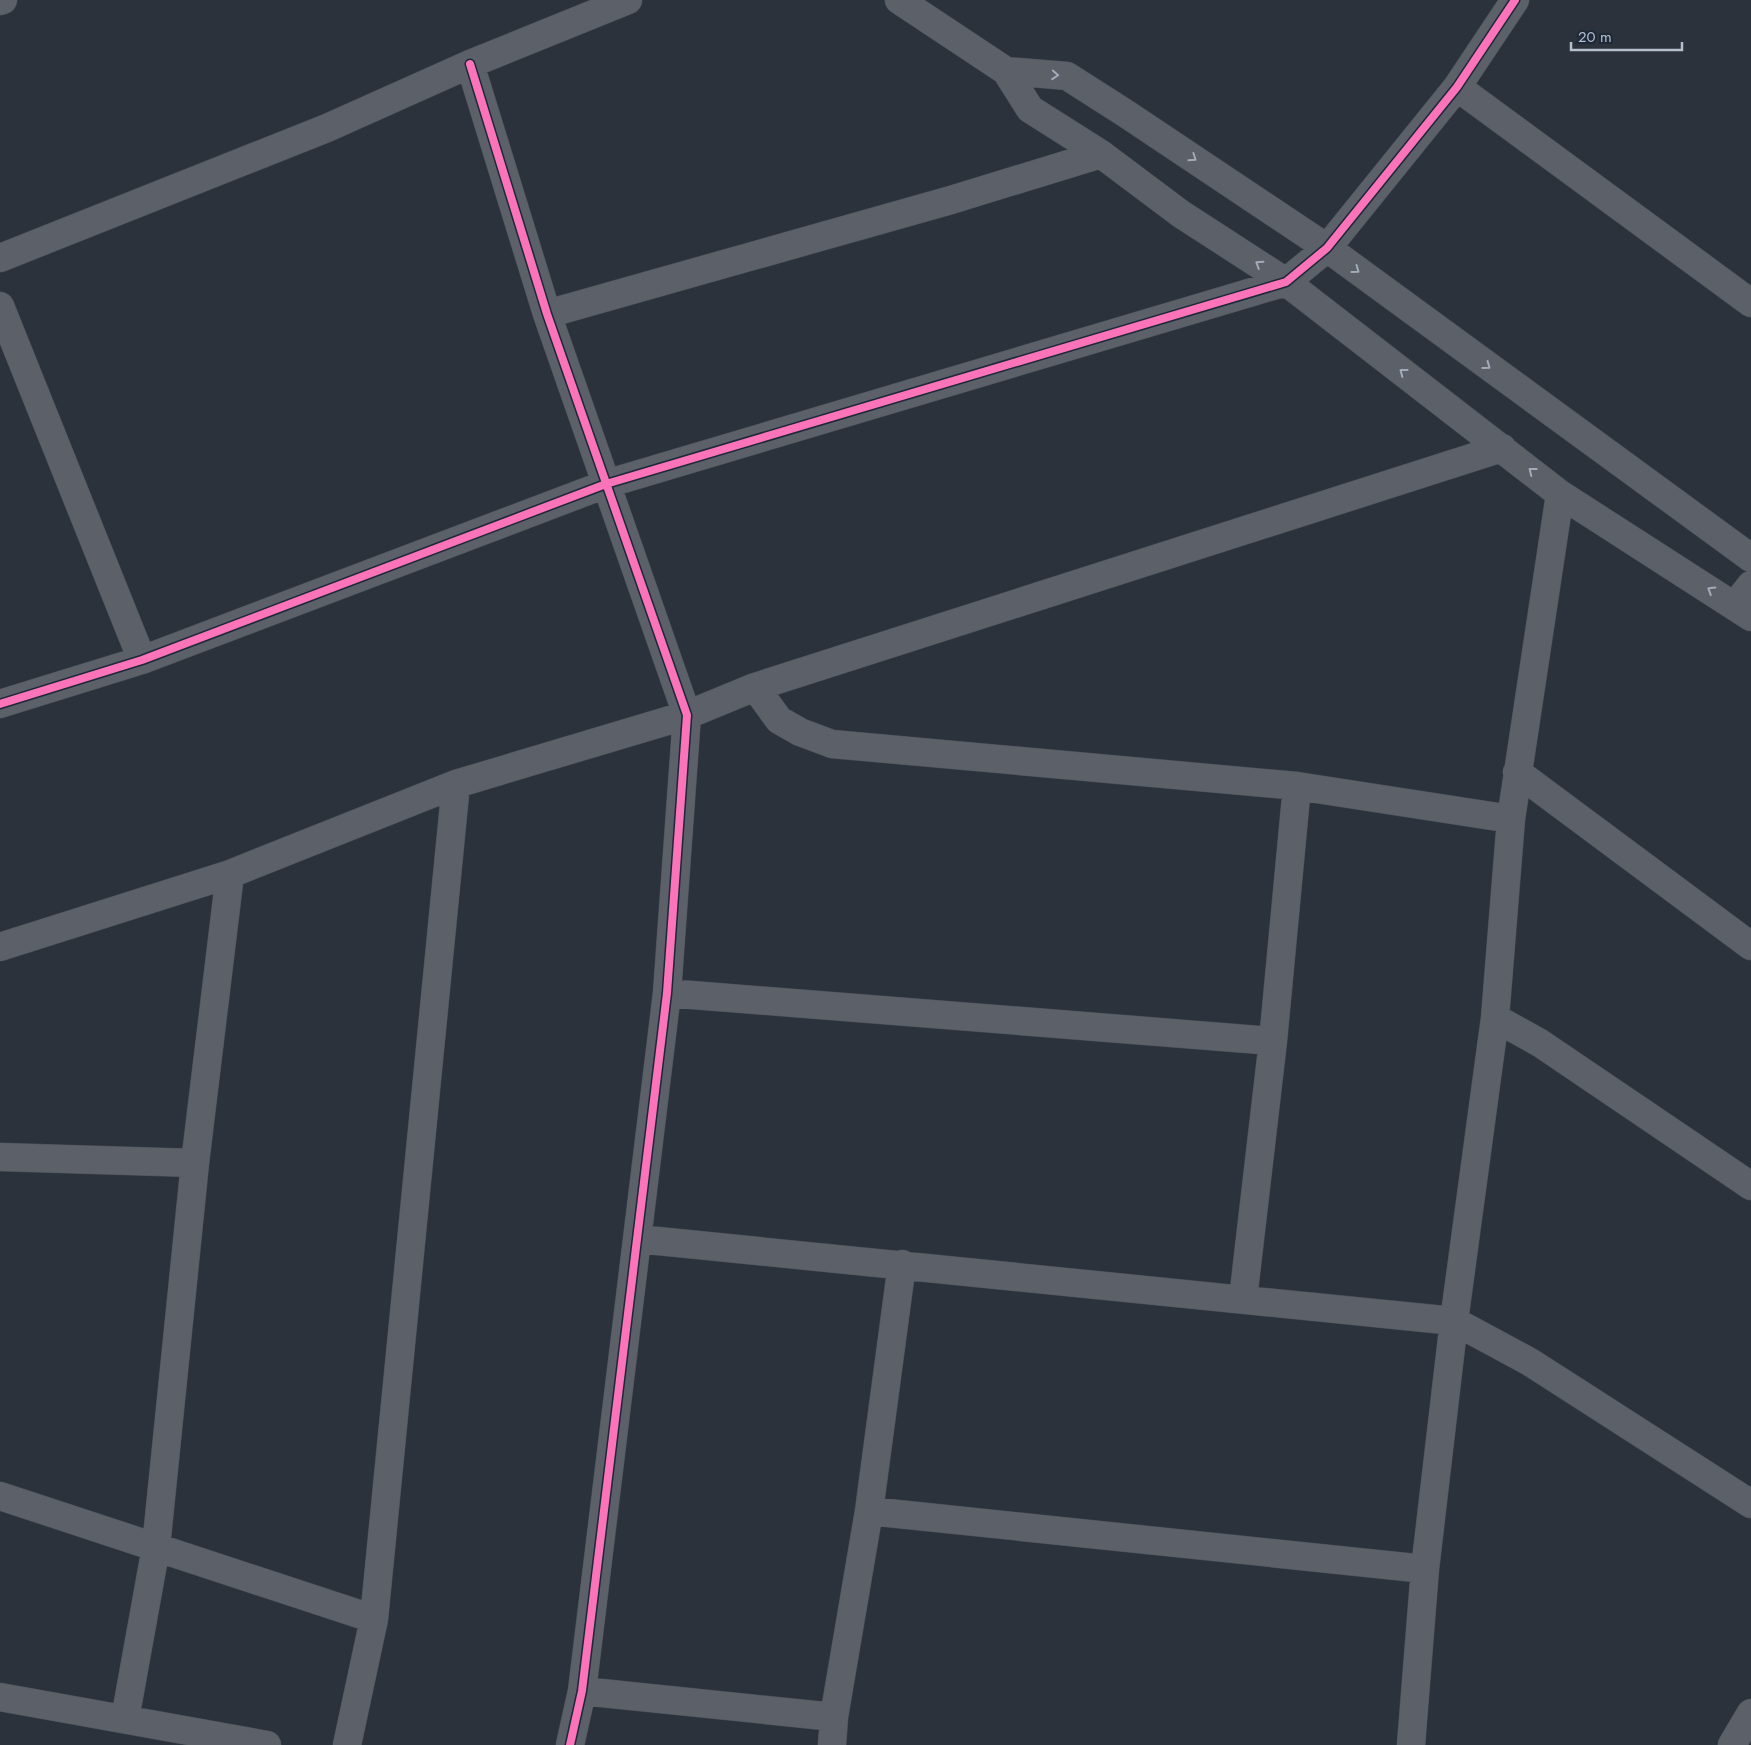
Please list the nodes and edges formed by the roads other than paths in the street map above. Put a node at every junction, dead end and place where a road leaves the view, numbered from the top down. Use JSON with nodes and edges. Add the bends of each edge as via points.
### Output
{"nodes":[{"id":1,"x":628,"y":0,"type":"edge"},
{"id":2,"x":899,"y":0,"type":"edge"},
{"id":3,"x":1515,"y":0,"type":"edge"},
{"id":4,"x":470,"y":64,"type":"junction"},
{"id":5,"x":1006,"y":71,"type":"junction"},
{"id":6,"x":1457,"y":87,"type":"junction"},
{"id":7,"x":1101,"y":154,"type":"junction"},
{"id":8,"x":1327,"y":248,"type":"junction"},
{"id":9,"x":0,"y":258,"type":"edge"},
{"id":10,"x":1286,"y":282,"type":"junction"},
{"id":11,"x":1751,"y":303,"type":"edge"},
{"id":12,"x":0,"y":306,"type":"edge"},
{"id":13,"x":547,"y":314,"type":"junction"},
{"id":14,"x":1502,"y":448,"type":"junction"},
{"id":15,"x":606,"y":484,"type":"junction"},
{"id":16,"x":1560,"y":494,"type":"junction"},
{"id":17,"x":1751,"y":558,"type":"edge"},
{"id":18,"x":1746,"y":603,"type":"edge"},
{"id":19,"x":142,"y":660,"type":"junction"},
{"id":20,"x":755,"y":687,"type":"junction"},
{"id":21,"x":0,"y":704,"type":"edge"},
{"id":22,"x":687,"y":715,"type":"junction"},
{"id":23,"x":1517,"y":772,"type":"junction"},
{"id":24,"x":456,"y":784,"type":"junction"},
{"id":25,"x":1297,"y":786,"type":"junction"},
{"id":26,"x":1511,"y":819,"type":"junction"},
{"id":27,"x":230,"y":874,"type":"junction"},
{"id":28,"x":1751,"y":946,"type":"edge"},
{"id":29,"x":0,"y":947,"type":"edge"},
{"id":30,"x":667,"y":993,"type":"junction"},
{"id":31,"x":1495,"y":1018,"type":"junction"},
{"id":32,"x":1273,"y":1041,"type":"junction"},
{"id":33,"x":0,"y":1157,"type":"edge"},
{"id":34,"x":195,"y":1163,"type":"junction"},
{"id":35,"x":1751,"y":1186,"type":"edge"},
{"id":36,"x":638,"y":1239,"type":"junction"},
{"id":37,"x":902,"y":1264,"type":"junction"},
{"id":38,"x":1243,"y":1299,"type":"junction"},
{"id":39,"x":1454,"y":1322,"type":"junction"},
{"id":40,"x":0,"y":1496,"type":"edge"},
{"id":41,"x":1751,"y":1504,"type":"edge"},
{"id":42,"x":869,"y":1511,"type":"junction"},
{"id":43,"x":156,"y":1548,"type":"junction"},
{"id":44,"x":1425,"y":1569,"type":"junction"},
{"id":45,"x":374,"y":1619,"type":"junction"},
{"id":46,"x":582,"y":1691,"type":"junction"},
{"id":47,"x":0,"y":1697,"type":"edge"},
{"id":48,"x":1751,"y":1712,"type":"edge"},
{"id":49,"x":834,"y":1717,"type":"junction"},
{"id":50,"x":125,"y":1719,"type":"junction"},
{"id":51,"x":267,"y":1745,"type":"edge"},
{"id":52,"x":347,"y":1745,"type":"edge"},
{"id":53,"x":570,"y":1745,"type":"edge"},
{"id":54,"x":832,"y":1745,"type":"edge"},
{"id":55,"x":1411,"y":1745,"type":"edge"},
{"id":56,"x":1732,"y":1745,"type":"edge"}],
"edges":[{"from":1,"to":4,"type":"street"},
{"from":2,"to":5,"type":"street"},
{"from":3,"to":6,"type":"street"},
{"from":4,"to":9,"type":"street","via":[[327,128]]},
{"from":4,"to":13,"type":"street"},
{"from":5,"to":7,"type":"street","via":[[1030,109]]},
{"from":5,"to":8,"type":"street","one_way":true,"via":[[1068,76]]},
{"from":6,"to":8,"type":"street"},
{"from":6,"to":11,"type":"street"},
{"from":10,"to":7,"type":"street","one_way":true,"via":[[1181,214]]},
{"from":7,"to":13,"type":"street","via":[[951,200]]},
{"from":8,"to":10,"type":"street"},
{"from":8,"to":17,"type":"street","one_way":true},
{"from":14,"to":10,"type":"street","one_way":true},
{"from":10,"to":15,"type":"street"},
{"from":12,"to":19,"type":"street"},
{"from":13,"to":15,"type":"street"},
{"from":16,"to":14,"type":"street","one_way":true},
{"from":14,"to":20,"type":"street"},
{"from":15,"to":19,"type":"street"},
{"from":15,"to":22,"type":"street"},
{"from":18,"to":16,"type":"street","one_way":true},
{"from":16,"to":23,"type":"street"},
{"from":19,"to":21,"type":"street"},
{"from":20,"to":22,"type":"street"},
{"from":20,"to":25,"type":"street","via":[[779,720],[832,744]]},
{"from":22,"to":24,"type":"street"},
{"from":22,"to":30,"type":"street"},
{"from":23,"to":26,"type":"street"},
{"from":23,"to":28,"type":"street"},
{"from":24,"to":27,"type":"street"},
{"from":24,"to":45,"type":"street"},
{"from":25,"to":26,"type":"street"},
{"from":25,"to":32,"type":"street"},
{"from":26,"to":31,"type":"street"},
{"from":27,"to":29,"type":"street"},
{"from":27,"to":34,"type":"street"},
{"from":30,"to":32,"type":"street"},
{"from":30,"to":36,"type":"street"},
{"from":31,"to":35,"type":"street","via":[[1540,1043]]},
{"from":31,"to":39,"type":"street"},
{"from":32,"to":38,"type":"street"},
{"from":33,"to":34,"type":"street"},
{"from":34,"to":43,"type":"street"},
{"from":36,"to":37,"type":"street"},
{"from":36,"to":46,"type":"street"},
{"from":37,"to":38,"type":"street"},
{"from":37,"to":42,"type":"street"},
{"from":38,"to":39,"type":"street"},
{"from":39,"to":41,"type":"street","via":[[1530,1362]]},
{"from":39,"to":44,"type":"street"},
{"from":40,"to":43,"type":"street"},
{"from":42,"to":44,"type":"street"},
{"from":42,"to":49,"type":"street"},
{"from":43,"to":45,"type":"street"},
{"from":43,"to":50,"type":"street"},
{"from":44,"to":55,"type":"street"},
{"from":45,"to":52,"type":"street"},
{"from":46,"to":49,"type":"street"},
{"from":46,"to":53,"type":"street"},
{"from":47,"to":50,"type":"street"},
{"from":48,"to":56,"type":"street"},
{"from":49,"to":54,"type":"street"},
{"from":50,"to":51,"type":"street"}]}
